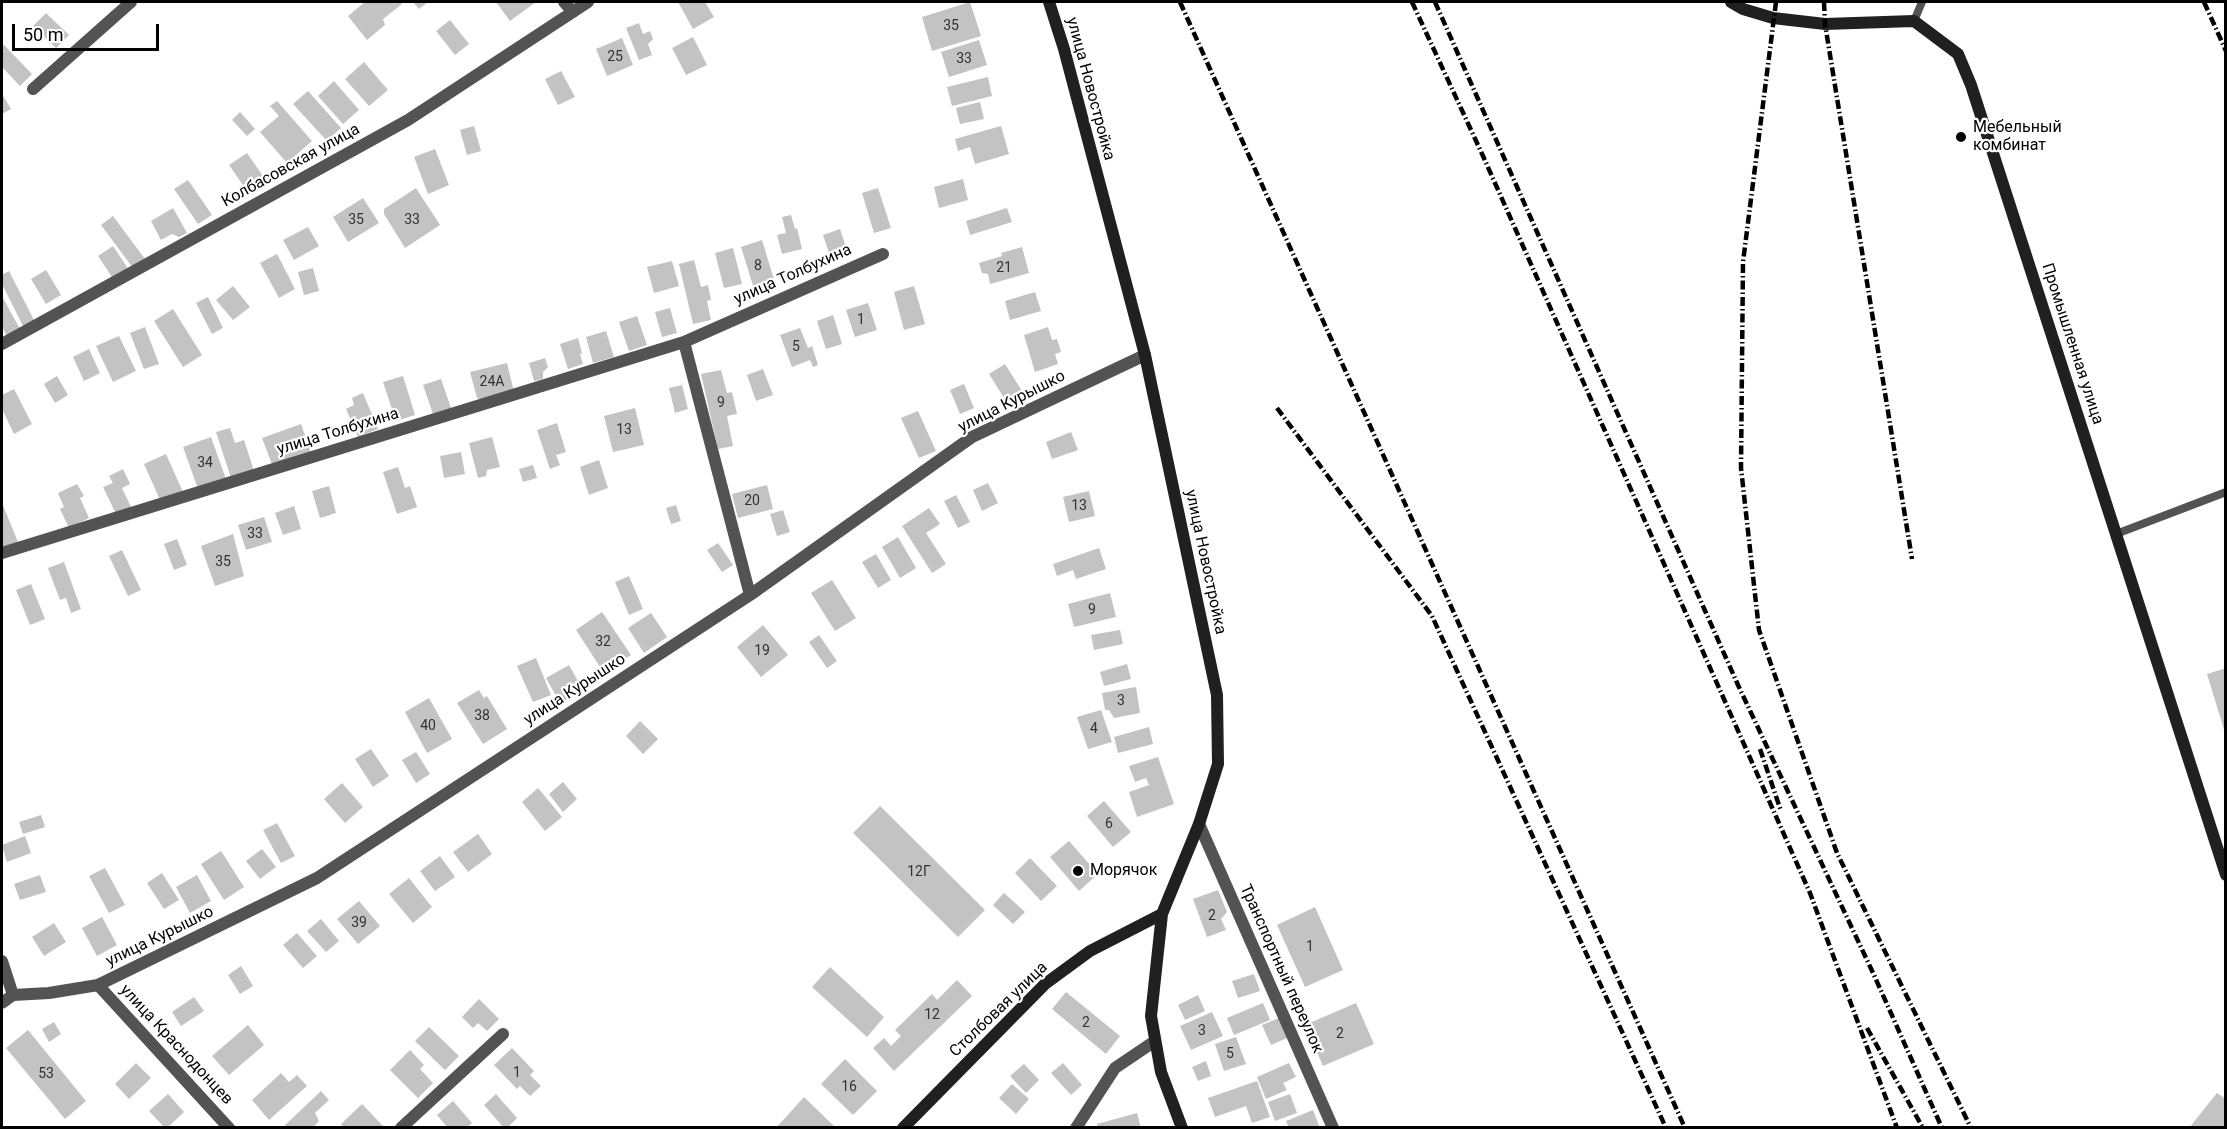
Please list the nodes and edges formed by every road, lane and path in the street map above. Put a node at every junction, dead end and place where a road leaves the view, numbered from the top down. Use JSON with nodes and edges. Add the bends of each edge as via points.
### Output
{"nodes":[{"id":1,"x":129,"y":2,"type":"edge"},
{"id":2,"x":564,"y":2,"type":"edge"},
{"id":3,"x":588,"y":2,"type":"edge"},
{"id":4,"x":1049,"y":2,"type":"edge"},
{"id":5,"x":1731,"y":2,"type":"edge"},
{"id":6,"x":1922,"y":2,"type":"edge"},
{"id":7,"x":573,"y":12,"type":"junction"},
{"id":8,"x":1914,"y":21,"type":"junction"},
{"id":9,"x":33,"y":89,"type":"dead end"},
{"id":10,"x":883,"y":254,"type":"dead end"},
{"id":11,"x":684,"y":342,"type":"junction"},
{"id":12,"x":2,"y":344,"type":"edge"},
{"id":13,"x":1145,"y":355,"type":"junction"},
{"id":14,"x":2226,"y":492,"type":"edge"},
{"id":15,"x":2116,"y":534,"type":"junction"},
{"id":16,"x":2,"y":553,"type":"edge"},
{"id":17,"x":750,"y":595,"type":"junction"},
{"id":18,"x":1199,"y":824,"type":"junction"},
{"id":19,"x":2226,"y":875,"type":"edge"},
{"id":20,"x":1162,"y":914,"type":"junction"},
{"id":21,"x":2,"y":962,"type":"edge"},
{"id":22,"x":98,"y":985,"type":"junction"},
{"id":23,"x":13,"y":995,"type":"junction"},
{"id":24,"x":2,"y":1003,"type":"edge"},
{"id":25,"x":503,"y":1034,"type":"dead end"},
{"id":26,"x":1155,"y":1041,"type":"junction"},
{"id":27,"x":229,"y":1128,"type":"edge"},
{"id":28,"x":401,"y":1128,"type":"edge"},
{"id":29,"x":903,"y":1128,"type":"edge"},
{"id":30,"x":1076,"y":1128,"type":"edge"},
{"id":31,"x":1182,"y":1128,"type":"edge"},
{"id":32,"x":1333,"y":1128,"type":"edge"}],
"edges":[{"from":1,"to":9,"type":"street"},
{"from":2,"to":7,"type":"street"},
{"from":3,"to":7,"type":"street","name":"Колбасовская улица"},
{"from":4,"to":13,"type":"main road","name":"улица Новостройка"},
{"from":5,"to":8,"type":"main road","via":[[1773,18],[1825,24]]},
{"from":6,"to":8,"type":"lane"},
{"from":7,"to":12,"type":"street","name":"Колбасовская улица","via":[[408,120]]},
{"from":8,"to":15,"type":"main road","name":"Промышленная улица","via":[[1958,54],[1971,85]]},
{"from":10,"to":11,"type":"street","name":"улица Толбухина"},
{"from":11,"to":16,"type":"street","name":"улица Толбухина"},
{"from":11,"to":17,"type":"street"},
{"from":13,"to":17,"type":"street","name":"улица Курышко","via":[[972,437]]},
{"from":13,"to":18,"type":"main road","name":"улица Новостройка","via":[[1217,695],[1218,764]]},
{"from":14,"to":15,"type":"lane"},
{"from":15,"to":19,"type":"main road","name":"Промышленная улица"},
{"from":17,"to":22,"type":"street","name":"улица Курышко","via":[[317,878]]},
{"from":18,"to":20,"type":"main road","name":"улица Новостройка"},
{"from":18,"to":32,"type":"street","name":"Транспортный переулок"},
{"from":20,"to":26,"type":"main road","name":"улица Новостройка","via":[[1151,1016]]},
{"from":20,"to":29,"type":"main road","name":"Столбовая улица","via":[[1090,951],[1046,984]]},
{"from":21,"to":23,"type":"street"},
{"from":22,"to":23,"type":"street","name":"улица Курышко"},
{"from":22,"to":27,"type":"street","name":"улица Краснодонцев"},
{"from":23,"to":24,"type":"street"},
{"from":25,"to":28,"type":"street"},
{"from":26,"to":30,"type":"street","via":[[1115,1068]]},
{"from":26,"to":31,"type":"main road","name":"улица Новостройка","via":[[1161,1072]]}]}
